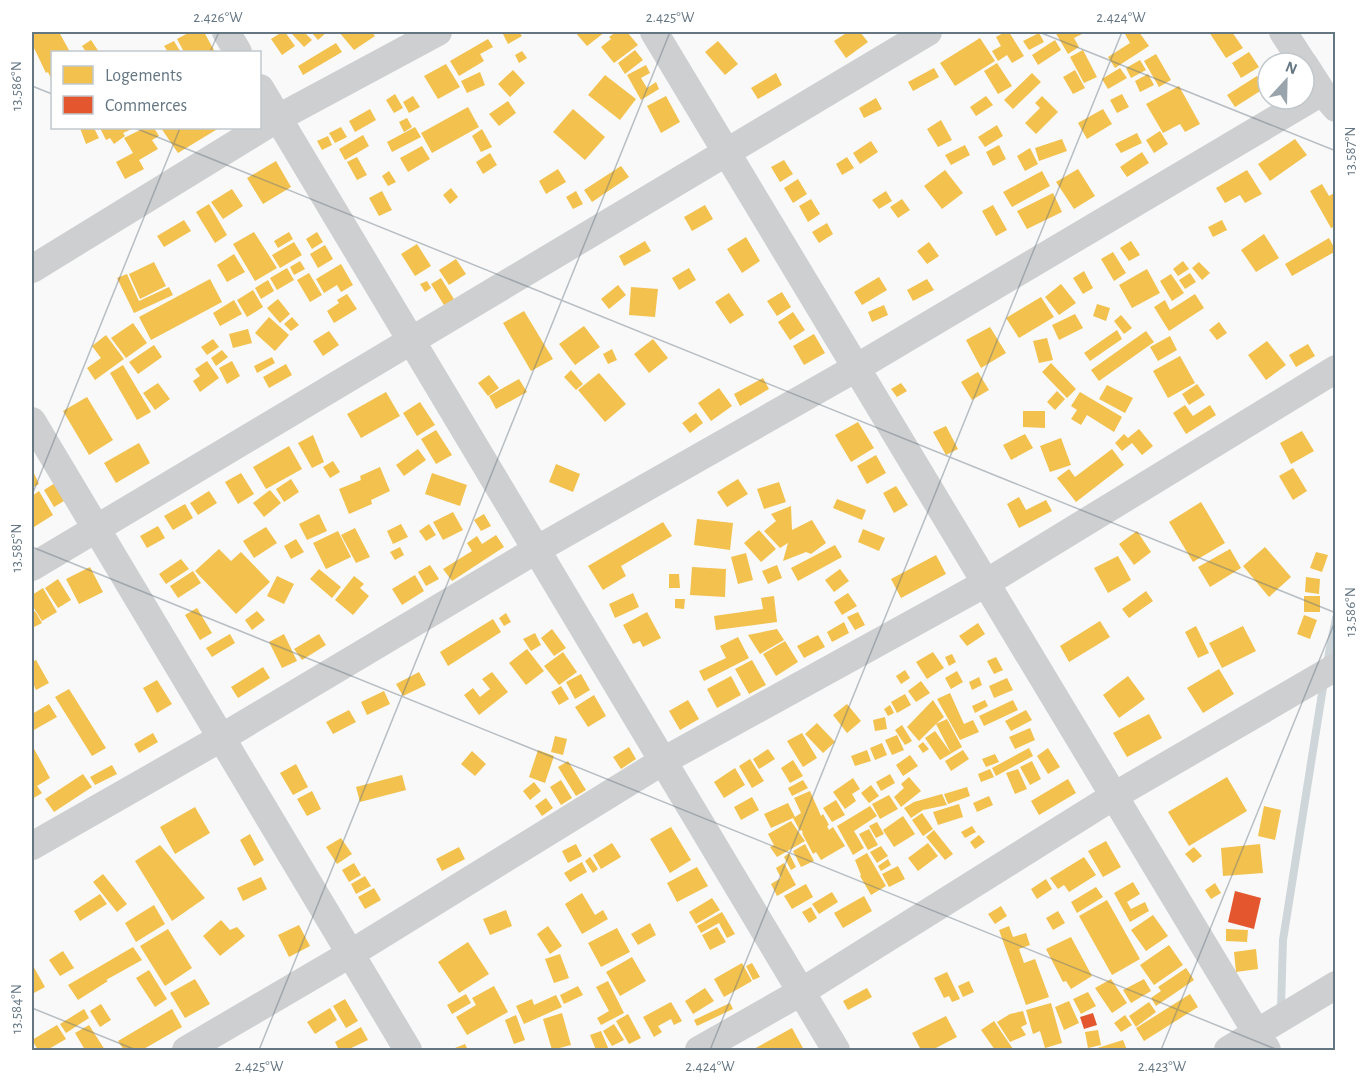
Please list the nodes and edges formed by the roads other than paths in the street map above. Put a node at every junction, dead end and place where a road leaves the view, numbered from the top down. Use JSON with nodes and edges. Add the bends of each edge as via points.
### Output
{"nodes":[{"id":1,"x":226,"y":32,"type":"edge"},
{"id":2,"x":438,"y":32,"type":"edge"},
{"id":3,"x":654,"y":32,"type":"edge"},
{"id":4,"x":928,"y":32,"type":"edge"},
{"id":5,"x":1283,"y":32,"type":"edge"},
{"id":6,"x":237,"y":51,"type":"edge"},
{"id":7,"x":1295,"y":51,"type":"edge"},
{"id":8,"x":1316,"y":81,"type":"edge"},
{"id":9,"x":261,"y":90,"type":"edge"},
{"id":10,"x":1329,"y":100,"type":"edge"},
{"id":11,"x":278,"y":118,"type":"junction"},
{"id":12,"x":261,"y":128,"type":"edge"},
{"id":13,"x":260,"y":129,"type":"edge"},
{"id":14,"x":726,"y":152,"type":"junction"},
{"id":15,"x":32,"y":269,"type":"edge"},
{"id":16,"x":411,"y":342,"type":"junction"},
{"id":17,"x":856,"y":368,"type":"junction"},
{"id":18,"x":1335,"y":369,"type":"edge"},
{"id":19,"x":32,"y":421,"type":"edge"},
{"id":20,"x":96,"y":530,"type":"junction"},
{"id":21,"x":536,"y":550,"type":"junction"},
{"id":22,"x":32,"y":567,"type":"edge"},
{"id":23,"x":986,"y":583,"type":"junction"},
{"id":24,"x":1335,"y":667,"type":"edge"},
{"id":25,"x":221,"y":738,"type":"junction"},
{"id":26,"x":663,"y":761,"type":"junction"},
{"id":27,"x":1114,"y":796,"type":"junction"},
{"id":28,"x":32,"y":846,"type":"edge"},
{"id":29,"x":350,"y":954,"type":"junction"},
{"id":30,"x":1335,"y":985,"type":"edge"},
{"id":31,"x":801,"y":992,"type":"junction"},
{"id":32,"x":1262,"y":1042,"type":"edge"},
{"id":33,"x":186,"y":1050,"type":"edge"},
{"id":34,"x":408,"y":1050,"type":"edge"},
{"id":35,"x":699,"y":1050,"type":"edge"},
{"id":36,"x":836,"y":1050,"type":"edge"},
{"id":37,"x":1228,"y":1050,"type":"edge"}],
"edges":[{"from":1,"to":6,"type":"street"},
{"from":2,"to":11,"type":"street"},
{"from":3,"to":14,"type":"street"},
{"from":4,"to":14,"type":"street"},
{"from":5,"to":7,"type":"street"},
{"from":8,"to":10,"type":"street"},
{"from":9,"to":11,"type":"street"},
{"from":10,"to":17,"type":"street"},
{"from":11,"to":12,"type":"street"},
{"from":11,"to":16,"type":"street"},
{"from":13,"to":15,"type":"street"},
{"from":14,"to":16,"type":"street"},
{"from":14,"to":17,"type":"street"},
{"from":16,"to":20,"type":"street"},
{"from":16,"to":21,"type":"street"},
{"from":17,"to":21,"type":"street"},
{"from":17,"to":23,"type":"street"},
{"from":18,"to":23,"type":"street"},
{"from":19,"to":20,"type":"street"},
{"from":20,"to":22,"type":"street"},
{"from":20,"to":25,"type":"street"},
{"from":21,"to":25,"type":"street"},
{"from":21,"to":26,"type":"street"},
{"from":23,"to":26,"type":"street"},
{"from":23,"to":27,"type":"street"},
{"from":24,"to":27,"type":"street"},
{"from":25,"to":28,"type":"street"},
{"from":25,"to":29,"type":"street"},
{"from":26,"to":29,"type":"street"},
{"from":26,"to":31,"type":"street"},
{"from":27,"to":31,"type":"street"},
{"from":27,"to":32,"type":"street"},
{"from":29,"to":33,"type":"street"},
{"from":29,"to":34,"type":"street"},
{"from":30,"to":32,"type":"street"},
{"from":31,"to":35,"type":"street"},
{"from":31,"to":36,"type":"street"},
{"from":32,"to":37,"type":"street"}]}
